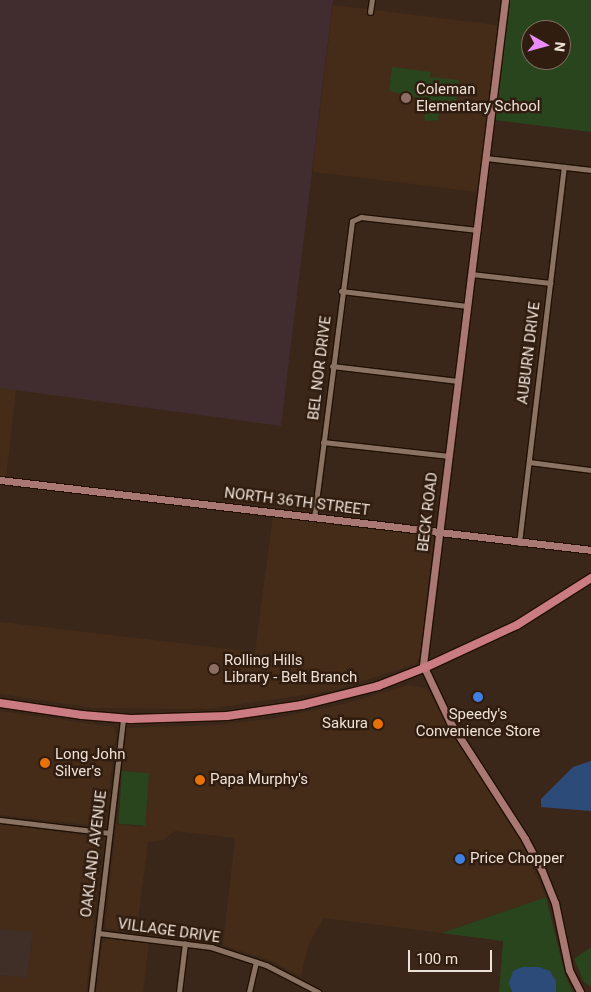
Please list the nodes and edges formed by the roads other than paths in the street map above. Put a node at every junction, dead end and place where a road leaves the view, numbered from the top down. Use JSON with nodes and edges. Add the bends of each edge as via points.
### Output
{"nodes":[{"id":1,"x":372,"y":0,"type":"edge"},
{"id":2,"x":505,"y":0,"type":"edge"},
{"id":3,"x":370,"y":12,"type":"dead end"},
{"id":4,"x":486,"y":158,"type":"junction"},
{"id":5,"x":564,"y":167,"type":"junction"},
{"id":6,"x":591,"y":170,"type":"edge"},
{"id":7,"x":476,"y":230,"type":"junction"},
{"id":8,"x":471,"y":274,"type":"junction"},
{"id":9,"x":550,"y":283,"type":"junction"},
{"id":10,"x":341,"y":292,"type":"junction"},
{"id":11,"x":467,"y":306,"type":"junction"},
{"id":12,"x":332,"y":366,"type":"junction"},
{"id":13,"x":458,"y":381,"type":"junction"},
{"id":14,"x":323,"y":442,"type":"junction"},
{"id":15,"x":448,"y":456,"type":"junction"},
{"id":16,"x":529,"y":462,"type":"junction"},
{"id":17,"x":591,"y":470,"type":"edge"},
{"id":18,"x":0,"y":480,"type":"edge"},
{"id":19,"x":314,"y":518,"type":"junction"},
{"id":20,"x":439,"y":532,"type":"junction"},
{"id":21,"x":519,"y":543,"type":"junction"},
{"id":22,"x":591,"y":550,"type":"edge"},
{"id":23,"x":591,"y":578,"type":"edge"},
{"id":24,"x":424,"y":668,"type":"junction"},
{"id":25,"x":0,"y":703,"type":"edge"},
{"id":26,"x":123,"y":719,"type":"junction"},
{"id":27,"x":0,"y":820,"type":"edge"},
{"id":28,"x":110,"y":833,"type":"junction"},
{"id":29,"x":98,"y":933,"type":"junction"},
{"id":30,"x":185,"y":943,"type":"junction"},
{"id":31,"x":256,"y":962,"type":"junction"},
{"id":32,"x":91,"y":992,"type":"edge"},
{"id":33,"x":179,"y":992,"type":"edge"},
{"id":34,"x":249,"y":992,"type":"edge"},
{"id":35,"x":318,"y":992,"type":"edge"},
{"id":36,"x":580,"y":992,"type":"edge"}],
"edges":[{"from":1,"to":3,"type":"street"},
{"from":2,"to":4,"type":"street","name":"BECK ROAD"},
{"from":4,"to":5,"type":"street"},
{"from":4,"to":7,"type":"street","name":"BECK ROAD"},
{"from":5,"to":6,"type":"street"},
{"from":5,"to":9,"type":"street","name":"AUBURN DRIVE"},
{"from":7,"to":8,"type":"street","name":"BECK ROAD"},
{"from":7,"to":10,"type":"street","name":"BEL NOR DRIVE","via":[[361,217],[352,221]]},
{"from":8,"to":9,"type":"street"},
{"from":8,"to":11,"type":"street","name":"BECK ROAD"},
{"from":9,"to":16,"type":"street","name":"AUBURN DRIVE"},
{"from":10,"to":11,"type":"street"},
{"from":10,"to":12,"type":"street","name":"BEL NOR DRIVE"},
{"from":11,"to":13,"type":"street","name":"BECK ROAD"},
{"from":12,"to":13,"type":"street"},
{"from":12,"to":14,"type":"street","name":"BEL NOR DRIVE"},
{"from":13,"to":15,"type":"street","name":"BECK ROAD"},
{"from":14,"to":15,"type":"street"},
{"from":14,"to":19,"type":"street","name":"BEL NOR DRIVE"},
{"from":15,"to":20,"type":"street","name":"BECK ROAD"},
{"from":16,"to":17,"type":"street"},
{"from":16,"to":21,"type":"street","name":"AUBURN DRIVE"},
{"from":18,"to":19,"type":"street","name":"NORTH 36TH STREET"},
{"from":19,"to":20,"type":"street","name":"NORTH 36TH STREET"},
{"from":20,"to":21,"type":"street","name":"NORTH 36TH STREET"},
{"from":20,"to":24,"type":"street","name":"BECK ROAD"},
{"from":21,"to":22,"type":"street","name":"NORTH 36TH STREET"},
{"from":23,"to":24,"type":"main road","via":[[517,625]]},
{"from":24,"to":26,"type":"main road","via":[[339,697],[274,710],[197,718]]},
{"from":24,"to":36,"type":"street","via":[[450,722],[525,838],[542,871],[555,903],[569,970]]},
{"from":25,"to":26,"type":"main road"},
{"from":26,"to":28,"type":"street","name":"OAKLAND AVENUE"},
{"from":27,"to":28,"type":"street"},
{"from":28,"to":29,"type":"street","name":"OAKLAND AVENUE"},
{"from":29,"to":30,"type":"street","name":"VILLAGE DRIVE"},
{"from":29,"to":32,"type":"street","name":"OAKLAND AVENUE"},
{"from":30,"to":31,"type":"street","name":"VILLAGE DRIVE","via":[[211,947]]},
{"from":30,"to":33,"type":"street"},
{"from":31,"to":34,"type":"street"},
{"from":31,"to":35,"type":"street","name":"VILLAGE DRIVE"}]}
